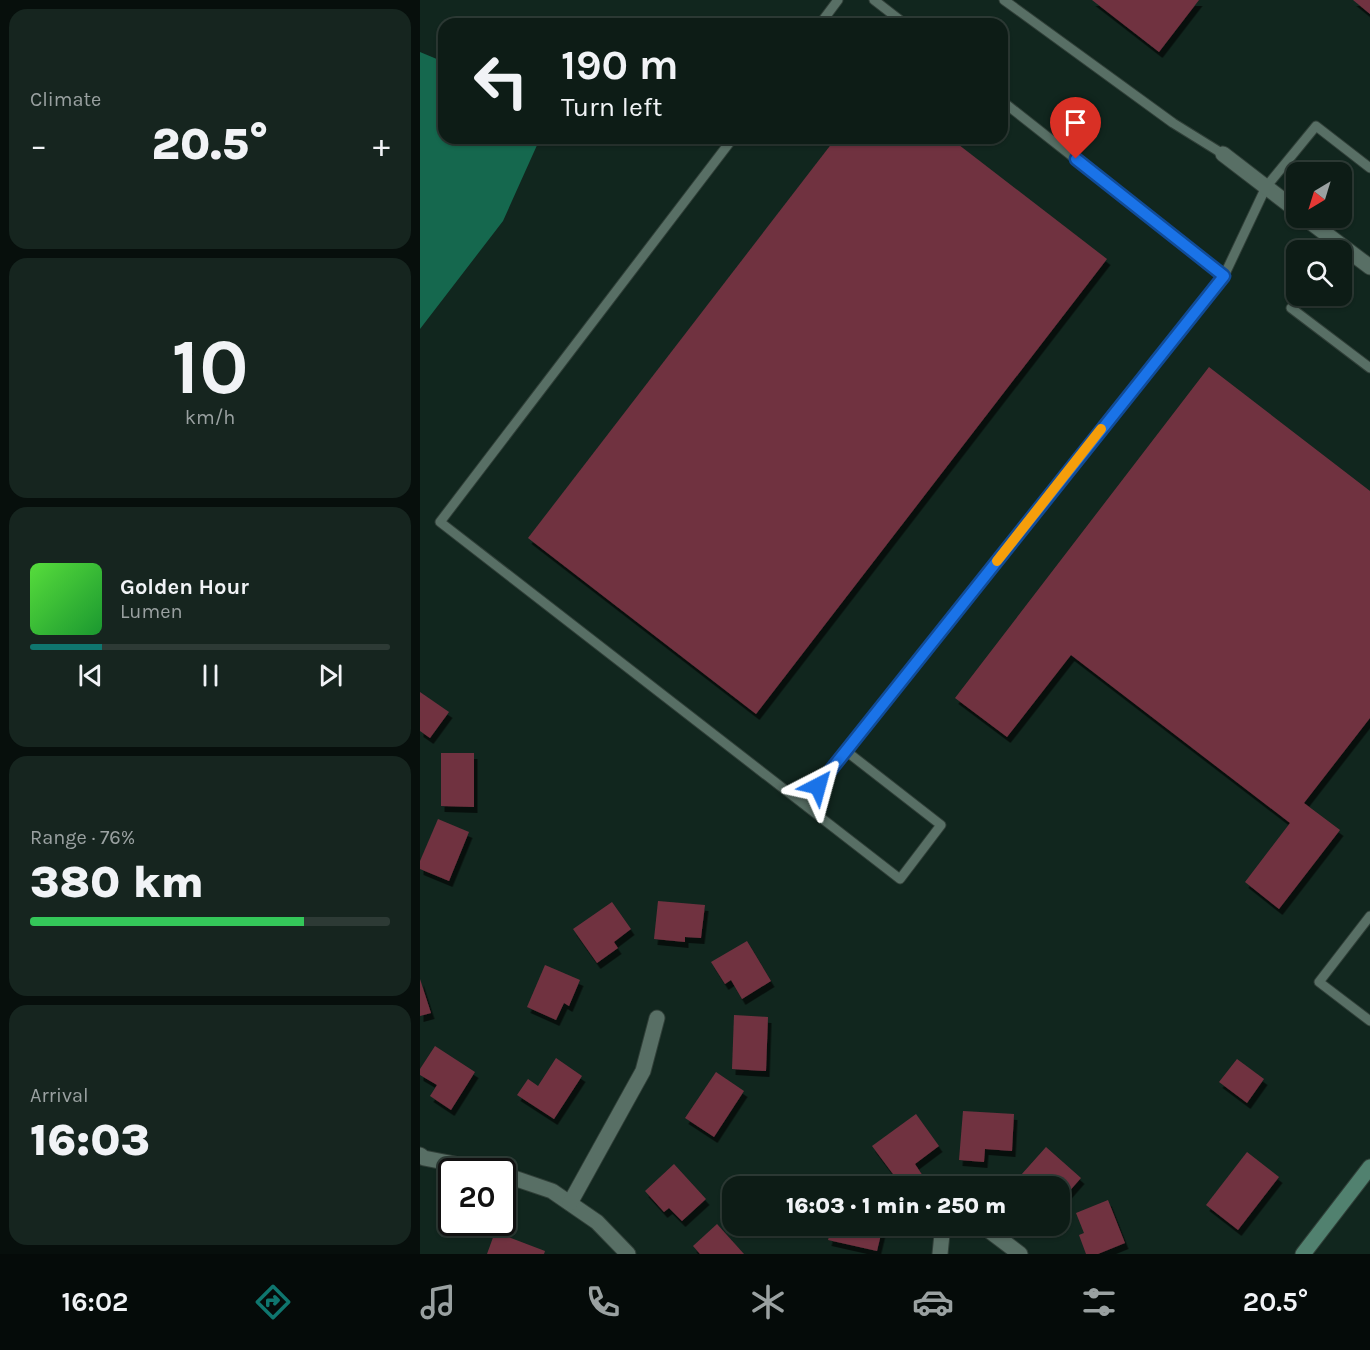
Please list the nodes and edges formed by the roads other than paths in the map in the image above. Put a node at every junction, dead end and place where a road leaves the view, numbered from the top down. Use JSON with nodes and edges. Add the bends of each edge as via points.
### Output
{"nodes":[{"id":1,"x":838,"y":0,"type":"edge"},
{"id":2,"x":874,"y":0,"type":"edge"},
{"id":3,"x":1004,"y":0,"type":"edge"},
{"id":4,"x":824,"y":18,"type":"edge"},
{"id":5,"x":897,"y":18,"type":"edge"},
{"id":6,"x":1008,"y":106,"type":"edge"},
{"id":7,"x":728,"y":144,"type":"edge"},
{"id":8,"x":1223,"y":154,"type":"joint"},
{"id":9,"x":1370,"y":168,"type":"edge"},
{"id":10,"x":1266,"y":187,"type":"junction"},
{"id":11,"x":1286,"y":202,"type":"edge"},
{"id":12,"x":1318,"y":228,"type":"edge"},
{"id":13,"x":1370,"y":267,"type":"edge"},
{"id":14,"x":1224,"y":276,"type":"junction"},
{"id":15,"x":1290,"y":308,"type":"dead end"},
{"id":16,"x":1370,"y":368,"type":"edge"},
{"id":17,"x":846,"y":751,"type":"junction"},
{"id":18,"x":804,"y":804,"type":"junction"},
{"id":19,"x":1370,"y":916,"type":"edge"},
{"id":20,"x":657,"y":1018,"type":"dead end"},
{"id":21,"x":1370,"y":1021,"type":"edge"},
{"id":22,"x":420,"y":1155,"type":"edge"},
{"id":23,"x":438,"y":1161,"type":"edge"},
{"id":24,"x":1370,"y":1167,"type":"edge"},
{"id":25,"x":516,"y":1179,"type":"edge"},
{"id":26,"x":570,"y":1203,"type":"junction"},
{"id":27,"x":942,"y":1236,"type":"edge"},
{"id":28,"x":996,"y":1236,"type":"edge"},
{"id":29,"x":628,"y":1254,"type":"edge"},
{"id":30,"x":940,"y":1254,"type":"edge"},
{"id":31,"x":1020,"y":1254,"type":"edge"},
{"id":32,"x":1303,"y":1254,"type":"edge"}],
"edges":[{"from":1,"to":4,"type":"lane"},
{"from":2,"to":5,"type":"lane"},
{"from":3,"to":8,"type":"lane","via":[[1173,123]]},
{"from":6,"to":14,"type":"lane"},
{"from":7,"to":18,"type":"lane","via":[[440,522]]},
{"from":8,"to":10,"type":"street"},
{"from":9,"to":10,"type":"lane","via":[[1316,126]]},
{"from":10,"to":11,"type":"street"},
{"from":10,"to":14,"type":"lane"},
{"from":12,"to":13,"type":"street"},
{"from":14,"to":17,"type":"lane"},
{"from":15,"to":16,"type":"lane"},
{"from":17,"to":18,"type":"lane"},
{"from":17,"to":18,"type":"lane","via":[[941,825],[900,879]]},
{"from":19,"to":21,"type":"lane","via":[[1318,982]]},
{"from":20,"to":26,"type":"street","via":[[643,1071]]},
{"from":22,"to":23,"type":"street"},
{"from":24,"to":32,"type":"street"},
{"from":25,"to":26,"type":"street","via":[[552,1191]]},
{"from":26,"to":29,"type":"street","via":[[597,1222]]},
{"from":27,"to":30,"type":"street"},
{"from":28,"to":31,"type":"street"}]}
